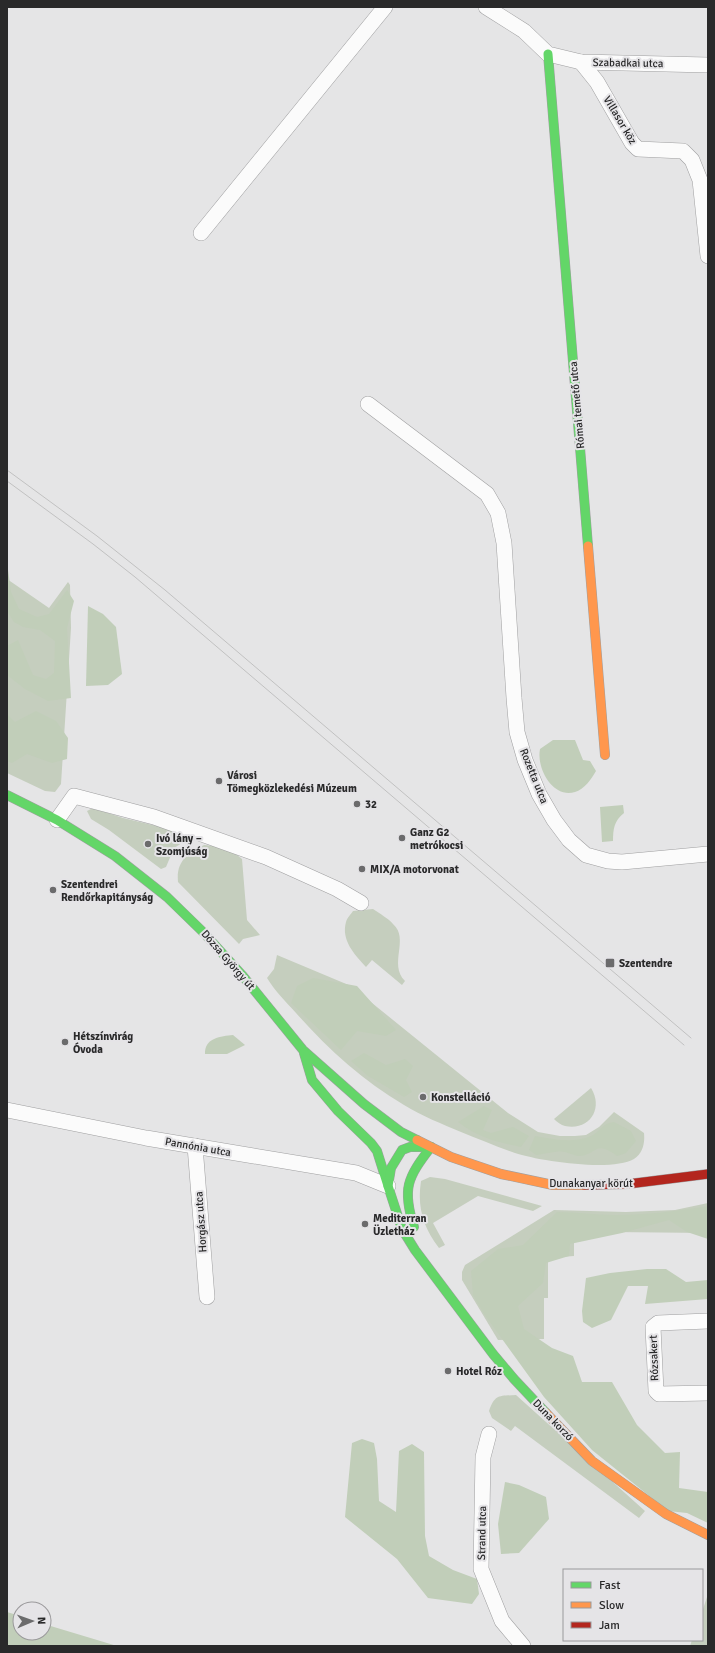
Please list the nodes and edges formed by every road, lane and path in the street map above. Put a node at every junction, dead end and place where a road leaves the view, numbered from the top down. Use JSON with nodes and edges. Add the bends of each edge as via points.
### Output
{"nodes":[{"id":1,"x":385,"y":7,"type":"edge"},
{"id":2,"x":486,"y":7,"type":"edge"},
{"id":3,"x":548,"y":54,"type":"junction"},
{"id":4,"x":581,"y":62,"type":"junction"},
{"id":5,"x":708,"y":65,"type":"edge"},
{"id":6,"x":202,"y":234,"type":"dead end"},
{"id":7,"x":708,"y":256,"type":"edge"},
{"id":8,"x":368,"y":404,"type":"dead end"},
{"id":9,"x":605,"y":755,"type":"dead end"},
{"id":10,"x":7,"y":795,"type":"edge"},
{"id":11,"x":58,"y":820,"type":"junction"},
{"id":12,"x":708,"y":854,"type":"edge"},
{"id":13,"x":361,"y":904,"type":"dead end"},
{"id":14,"x":303,"y":1050,"type":"junction"},
{"id":15,"x":7,"y":1110,"type":"edge"},
{"id":16,"x":195,"y":1146,"type":"junction"},
{"id":17,"x":430,"y":1147,"type":"junction"},
{"id":18,"x":708,"y":1174,"type":"edge"},
{"id":19,"x":388,"y":1186,"type":"junction"},
{"id":20,"x":430,"y":1269,"type":"junction"},
{"id":21,"x":207,"y":1297,"type":"dead end"},
{"id":22,"x":708,"y":1321,"type":"edge"},
{"id":23,"x":708,"y":1393,"type":"edge"},
{"id":24,"x":489,"y":1434,"type":"dead end"},
{"id":25,"x":708,"y":1535,"type":"edge"},
{"id":26,"x":523,"y":1646,"type":"edge"}],
"edges":[{"from":1,"to":6,"type":"street"},
{"from":2,"to":3,"type":"street","via":[[524,31]]},
{"from":3,"to":4,"type":"street","name":"Szabadkai utca"},
{"from":3,"to":9,"type":"street","name":"Római temető utca"},
{"from":4,"to":5,"type":"street","name":"Szabadkai utca"},
{"from":4,"to":7,"type":"street","name":"Villasor köz","via":[[597,82],[638,149],[683,151],[692,160],[700,180]]},
{"from":8,"to":12,"type":"street","name":"Rozetta utca","via":[[487,494],[498,513],[504,543],[517,732],[539,794],[569,840],[586,855],[622,862]]},
{"from":10,"to":11,"type":"street","name":"Dózsa György út"},
{"from":11,"to":13,"type":"street","via":[[74,796],[154,817],[266,857],[337,888]]},
{"from":11,"to":14,"type":"street","name":"Dózsa György út","via":[[115,856],[167,897],[242,975]]},
{"from":14,"to":17,"type":"street","name":"Dózsa György út","via":[[364,1104],[401,1132]]},
{"from":14,"to":19,"type":"street","via":[[312,1080],[377,1151]]},
{"from":15,"to":16,"type":"street","name":"Pannónia utca"},
{"from":16,"to":19,"type":"street","name":"Pannónia utca","via":[[356,1173]]},
{"from":16,"to":21,"type":"street","name":"Horgász utca"},
{"from":17,"to":18,"type":"street","name":"Dunakanyar körút","via":[[501,1174],[553,1185],[628,1184]]},
{"from":17,"to":19,"type":"street","name":"Duna korzó","via":[[410,1147],[402,1150],[391,1168]]},
{"from":17,"to":20,"type":"street","name":"Duna korzó","via":[[414,1169],[408,1186],[407,1200],[416,1234]]},
{"from":19,"to":20,"type":"street","name":"Duna korzó","via":[[402,1229]]},
{"from":20,"to":25,"type":"street","name":"Duna korzó","via":[[514,1379],[592,1461],[666,1514]]},
{"from":22,"to":23,"type":"street","name":"Rózsakert","via":[[658,1323],[653,1327],[656,1392]]},
{"from":24,"to":26,"type":"street","name":"Strand utca","via":[[483,1457],[481,1570],[502,1621]]}]}
